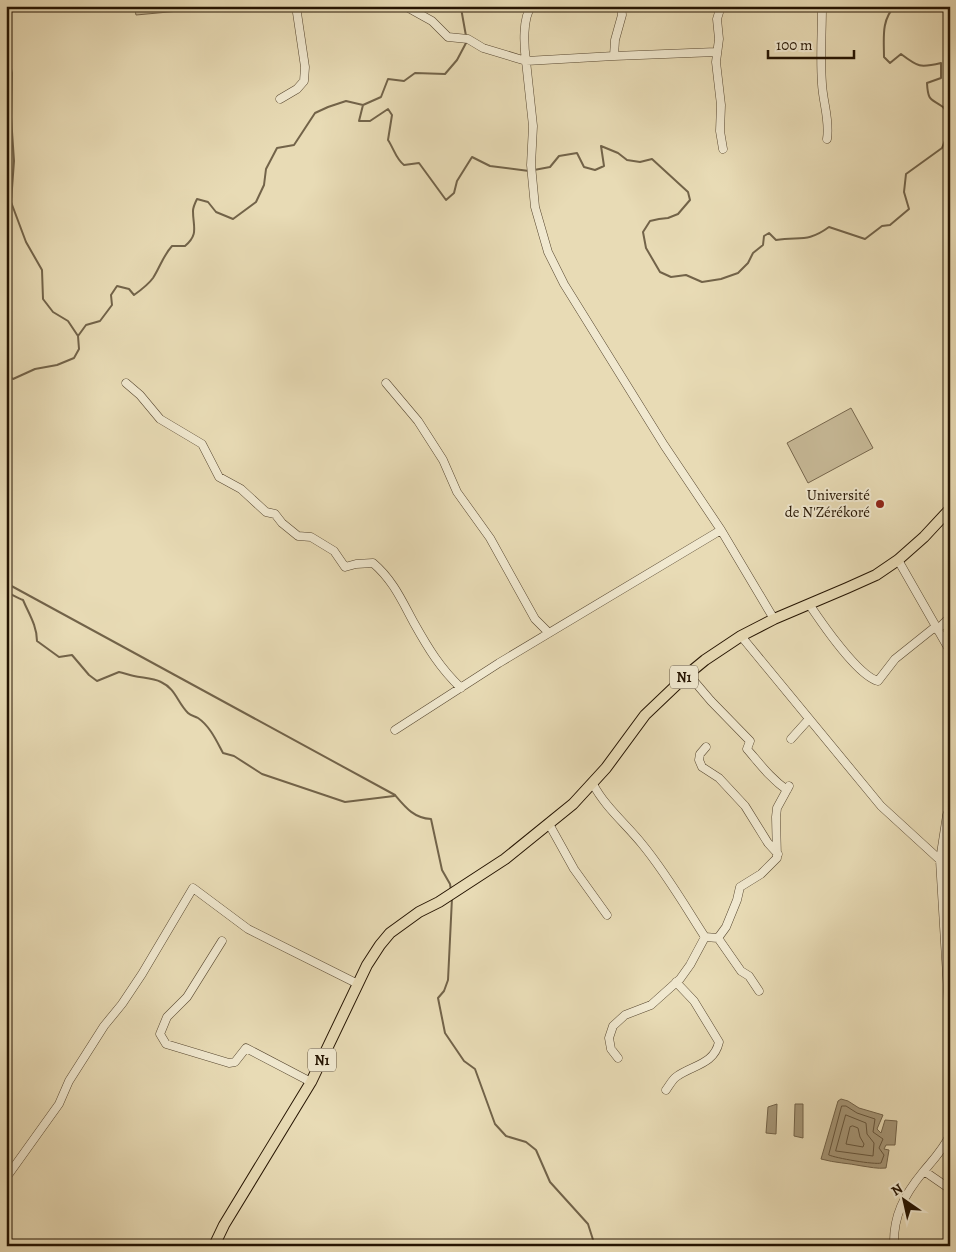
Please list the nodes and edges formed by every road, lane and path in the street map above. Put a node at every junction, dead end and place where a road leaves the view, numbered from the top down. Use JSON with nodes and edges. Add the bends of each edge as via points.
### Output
{"nodes":[{"id":1,"x":296,"y":6,"type":"edge"},
{"id":2,"x":405,"y":6,"type":"edge"},
{"id":3,"x":532,"y":6,"type":"edge"},
{"id":4,"x":621,"y":6,"type":"edge"},
{"id":5,"x":722,"y":6,"type":"edge"},
{"id":6,"x":822,"y":6,"type":"edge"},
{"id":7,"x":716,"y":52,"type":"junction"},
{"id":8,"x":614,"y":56,"type":"junction"},
{"id":9,"x":526,"y":61,"type":"junction"},
{"id":10,"x":280,"y":99,"type":"dead end"},
{"id":11,"x":827,"y":139,"type":"dead end"},
{"id":12,"x":723,"y":149,"type":"dead end"},
{"id":13,"x":126,"y":383,"type":"dead end"},
{"id":14,"x":386,"y":383,"type":"dead end"},
{"id":15,"x":950,"y":509,"type":"edge"},
{"id":16,"x":721,"y":530,"type":"junction"},
{"id":17,"x":898,"y":560,"type":"junction"},
{"id":18,"x":810,"y":604,"type":"junction"},
{"id":19,"x":950,"y":617,"type":"edge"},
{"id":20,"x":774,"y":618,"type":"junction"},
{"id":21,"x":936,"y":628,"type":"junction"},
{"id":22,"x":549,"y":633,"type":"junction"},
{"id":23,"x":742,"y":636,"type":"junction"},
{"id":24,"x":950,"y":651,"type":"edge"},
{"id":25,"x":688,"y":674,"type":"junction"},
{"id":26,"x":461,"y":688,"type":"junction"},
{"id":27,"x":809,"y":719,"type":"junction"},
{"id":28,"x":396,"y":730,"type":"dead end"},
{"id":29,"x":791,"y":739,"type":"dead end"},
{"id":30,"x":706,"y":746,"type":"dead end"},
{"id":31,"x":592,"y":784,"type":"junction"},
{"id":32,"x":950,"y":808,"type":"edge"},
{"id":33,"x":549,"y":824,"type":"junction"},
{"id":34,"x":778,"y":854,"type":"junction"},
{"id":35,"x":940,"y":860,"type":"junction"},
{"id":36,"x":946,"y":902,"type":"edge"},
{"id":37,"x":607,"y":914,"type":"dead end"},
{"id":38,"x":705,"y":938,"type":"junction"},
{"id":39,"x":718,"y":938,"type":"junction"},
{"id":40,"x":222,"y":941,"type":"dead end"},
{"id":41,"x":676,"y":982,"type":"junction"},
{"id":42,"x":358,"y":984,"type":"junction"},
{"id":43,"x":759,"y":991,"type":"dead end"},
{"id":44,"x":950,"y":1024,"type":"edge"},
{"id":45,"x":618,"y":1058,"type":"dead end"},
{"id":46,"x":311,"y":1082,"type":"junction"},
{"id":47,"x":666,"y":1090,"type":"dead end"},
{"id":48,"x":950,"y":1135,"type":"edge"},
{"id":49,"x":924,"y":1171,"type":"junction"},
{"id":50,"x":6,"y":1178,"type":"edge"},
{"id":51,"x":950,"y":1189,"type":"edge"},
{"id":52,"x":214,"y":1246,"type":"edge"},
{"id":53,"x":894,"y":1246,"type":"edge"}],
"edges":[{"from":1,"to":10,"type":"street","via":[[304,81]]},
{"from":2,"to":9,"type":"street","via":[[432,21],[448,37],[465,39]]},
{"from":3,"to":9,"type":"street","via":[[525,20]]},
{"from":4,"to":8,"type":"street"},
{"from":5,"to":7,"type":"street","via":[[717,19],[719,39]]},
{"from":6,"to":11,"type":"street","via":[[822,88]]},
{"from":7,"to":8,"type":"street"},
{"from":7,"to":12,"type":"street"},
{"from":8,"to":9,"type":"street"},
{"from":9,"to":16,"type":"street","via":[[533,126],[535,207],[548,252],[564,284],[664,445]]},
{"from":13,"to":26,"type":"street","via":[[160,419],[202,444],[219,477],[240,489],[266,512],[275,514],[289,530],[298,536],[311,537],[334,551],[346,567],[373,563],[383,571],[444,672]]},
{"from":14,"to":22,"type":"street","via":[[418,421],[443,460],[457,492],[490,538],[535,619]]},
{"from":15,"to":17,"type":"main road","number":"N1"},
{"from":16,"to":20,"type":"street"},
{"from":16,"to":22,"type":"street"},
{"from":17,"to":18,"type":"main road","number":"N1","via":[[876,575]]},
{"from":17,"to":21,"type":"street"},
{"from":18,"to":20,"type":"main road","number":"N1"},
{"from":18,"to":21,"type":"street","via":[[832,636],[872,679],[878,680],[894,660]]},
{"from":19,"to":21,"type":"street"},
{"from":20,"to":23,"type":"main road","number":"N1"},
{"from":21,"to":24,"type":"street"},
{"from":22,"to":26,"type":"street"},
{"from":23,"to":25,"type":"main road","number":"N1"},
{"from":23,"to":27,"type":"street"},
{"from":25,"to":31,"type":"main road","number":"N1","via":[[646,715]]},
{"from":25,"to":34,"type":"street","via":[[750,741],[747,749],[775,782],[788,788],[777,808]]},
{"from":26,"to":28,"type":"street"},
{"from":27,"to":29,"type":"street"},
{"from":27,"to":35,"type":"street","via":[[881,806]]},
{"from":30,"to":34,"type":"street","via":[[700,754],[702,767],[719,778],[745,806]]},
{"from":31,"to":33,"type":"main road","number":"N1"},
{"from":31,"to":38,"type":"street","via":[[658,864]]},
{"from":32,"to":35,"type":"street"},
{"from":33,"to":37,"type":"street","via":[[574,869]]},
{"from":33,"to":42,"type":"main road","number":"N1","via":[[504,859],[390,933]]},
{"from":34,"to":39,"type":"street","via":[[761,874],[740,887],[726,927]]},
{"from":35,"to":36,"type":"street"},
{"from":36,"to":44,"type":"street"},
{"from":38,"to":39,"type":"street"},
{"from":38,"to":41,"type":"street"},
{"from":39,"to":43,"type":"street"},
{"from":40,"to":46,"type":"street","via":[[187,997],[167,1017],[160,1034],[166,1044],[229,1063],[235,1062],[246,1048]]},
{"from":41,"to":45,"type":"street","via":[[651,1005],[625,1015],[613,1026],[609,1038],[611,1049]]},
{"from":41,"to":47,"type":"street","via":[[698,1007],[719,1042],[717,1050],[709,1058],[676,1077]]},
{"from":42,"to":46,"type":"main road","number":"N1"},
{"from":42,"to":50,"type":"street","via":[[248,929],[193,888],[142,974],[69,1081],[59,1104]]},
{"from":46,"to":52,"type":"main road","number":"N1"},
{"from":48,"to":49,"type":"street","via":[[944,1148]]},
{"from":49,"to":51,"type":"street"},
{"from":49,"to":53,"type":"street","via":[[900,1205],[893,1233]]}]}
